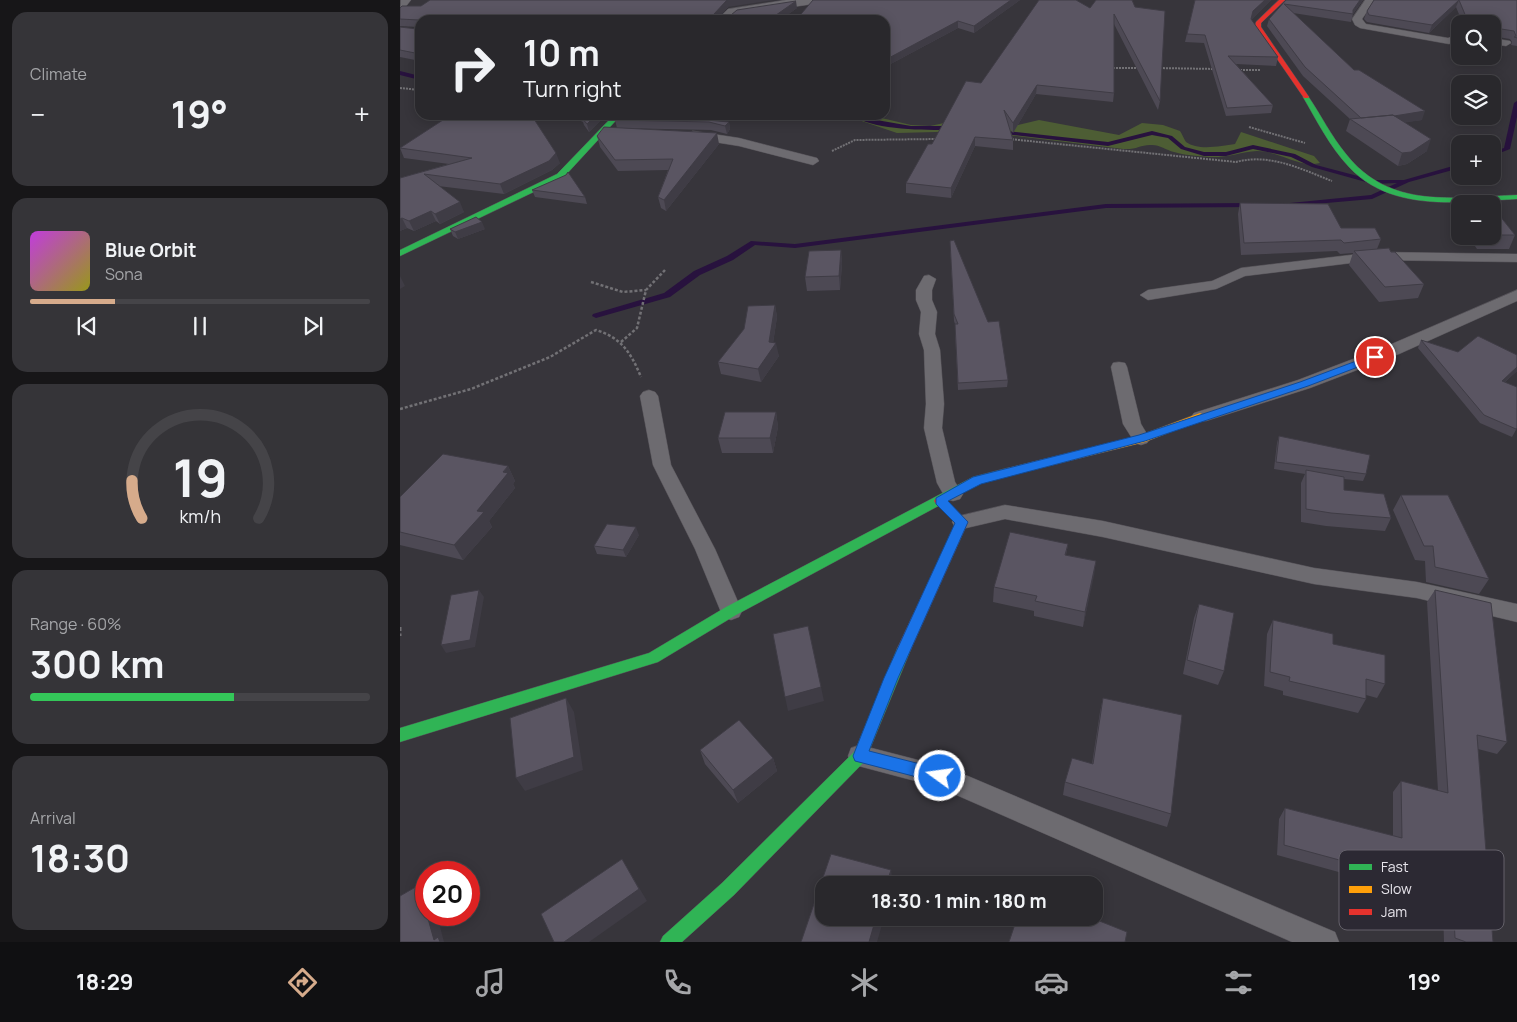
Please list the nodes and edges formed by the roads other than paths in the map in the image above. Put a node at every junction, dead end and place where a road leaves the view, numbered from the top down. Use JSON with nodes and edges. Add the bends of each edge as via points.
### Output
{"nodes":[{"id":1,"x":406,"y":0,"type":"edge"},
{"id":2,"x":813,"y":0,"type":"edge"},
{"id":3,"x":1282,"y":0,"type":"edge"},
{"id":4,"x":1370,"y":0,"type":"edge"},
{"id":5,"x":400,"y":8,"type":"edge"},
{"id":6,"x":730,"y":15,"type":"edge"},
{"id":7,"x":1451,"y":39,"type":"edge"},
{"id":8,"x":1501,"y":42,"type":"edge"},
{"id":9,"x":1506,"y":43,"type":"dead end"},
{"id":10,"x":612,"y":120,"type":"edge"},
{"id":11,"x":599,"y":132,"type":"junction"},
{"id":12,"x":618,"y":133,"type":"edge"},
{"id":13,"x":677,"y":135,"type":"edge"},
{"id":14,"x":813,"y":161,"type":"road end"},
{"id":15,"x":1517,"y":197,"type":"edge"},
{"id":16,"x":400,"y":253,"type":"edge"},
{"id":17,"x":1517,"y":258,"type":"edge"},
{"id":18,"x":929,"y":279,"type":"dead end"},
{"id":19,"x":1148,"y":295,"type":"dead end"},
{"id":20,"x":1517,"y":295,"type":"edge"},
{"id":21,"x":1119,"y":367,"type":"dead end"},
{"id":22,"x":649,"y":396,"type":"road end"},
{"id":23,"x":1200,"y":418,"type":"joint"},
{"id":24,"x":1141,"y":439,"type":"junction"},
{"id":25,"x":947,"y":497,"type":"junction"},
{"id":26,"x":962,"y":522,"type":"junction"},
{"id":27,"x":731,"y":611,"type":"junction"},
{"id":28,"x":1517,"y":614,"type":"edge"},
{"id":29,"x":400,"y":735,"type":"edge"},
{"id":30,"x":860,"y":756,"type":"junction"},
{"id":31,"x":669,"y":942,"type":"edge"},
{"id":32,"x":1325,"y":942,"type":"edge"}],
"edges":[{"from":1,"to":5,"type":"lane"},
{"from":2,"to":6,"type":"street"},
{"from":3,"to":15,"type":"street","via":[[1258,23],[1258,27],[1342,153],[1364,177],[1394,193],[1422,197]]},
{"from":4,"to":7,"type":"lane","via":[[1357,20],[1363,26]]},
{"from":8,"to":9,"type":"lane"},
{"from":10,"to":11,"type":"street"},
{"from":11,"to":12,"type":"lane"},
{"from":11,"to":16,"type":"street","via":[[560,176]]},
{"from":13,"to":14,"type":"lane","via":[[711,136]]},
{"from":17,"to":19,"type":"lane","via":[[1376,256],[1241,272],[1216,285]]},
{"from":18,"to":25,"type":"lane","via":[[924,300],[929,312],[927,334],[932,350],[936,404],[933,428]]},
{"from":20,"to":23,"type":"lane","via":[[1393,350]]},
{"from":21,"to":24,"type":"lane","via":[[1132,424]]},
{"from":22,"to":27,"type":"lane","via":[[662,465],[705,549]]},
{"from":23,"to":24,"type":"street"},
{"from":24,"to":25,"type":"street","via":[[977,480]]},
{"from":25,"to":26,"type":"street"},
{"from":25,"to":27,"type":"street"},
{"from":26,"to":28,"type":"lane","via":[[1005,512],[1103,529],[1314,576],[1417,590]]},
{"from":26,"to":30,"type":"street","via":[[891,678]]},
{"from":27,"to":29,"type":"street","via":[[652,658]]},
{"from":30,"to":31,"type":"street","via":[[728,889]]},
{"from":30,"to":32,"type":"lane","via":[[940,776]]}]}
